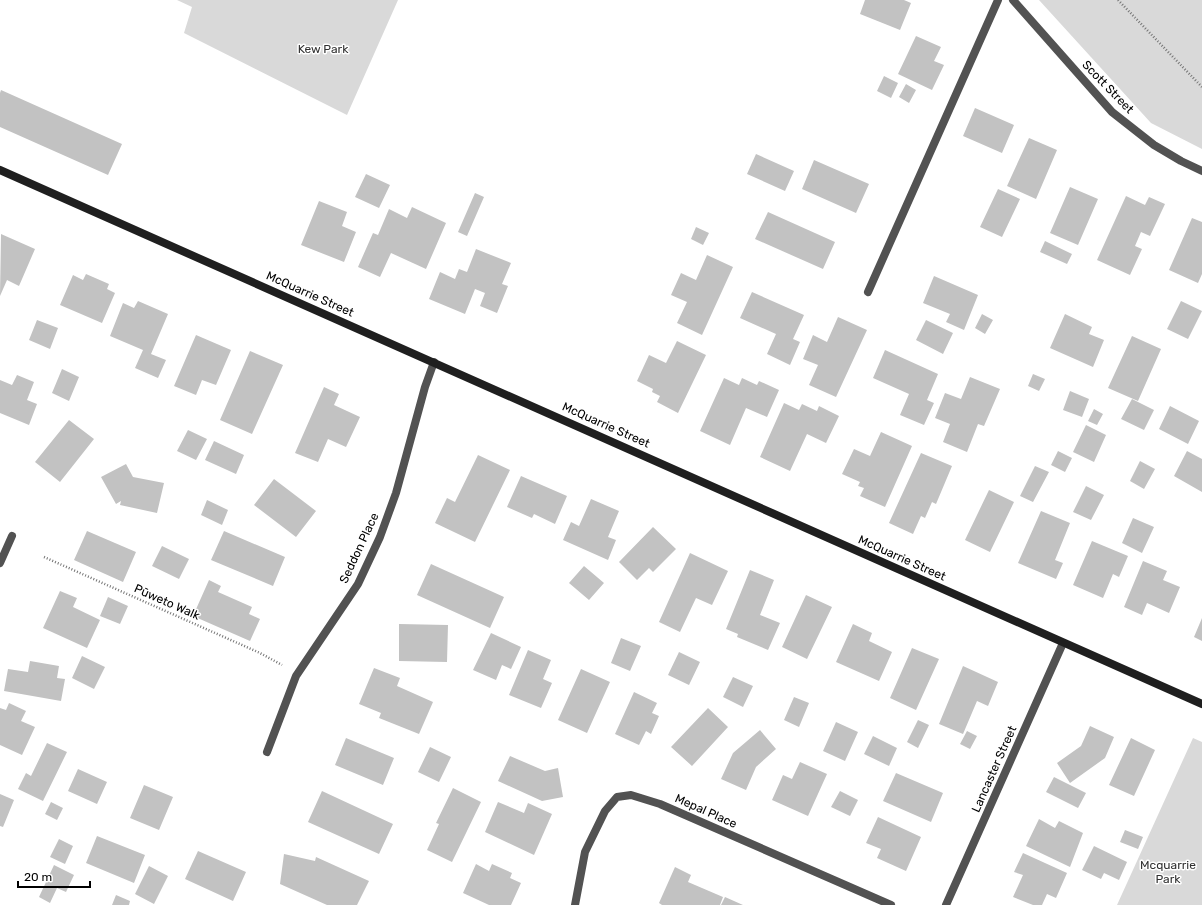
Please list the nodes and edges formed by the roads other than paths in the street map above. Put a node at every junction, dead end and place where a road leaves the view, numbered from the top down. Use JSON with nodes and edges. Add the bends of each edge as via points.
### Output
{"nodes":[{"id":1,"x":998,"y":0,"type":"edge"},
{"id":2,"x":1013,"y":0,"type":"edge"},
{"id":3,"x":0,"y":170,"type":"edge"},
{"id":4,"x":1202,"y":170,"type":"edge"},
{"id":5,"x":868,"y":292,"type":"dead end"},
{"id":6,"x":434,"y":362,"type":"junction"},
{"id":7,"x":12,"y":536,"type":"dead end"},
{"id":8,"x":0,"y":563,"type":"edge"},
{"id":9,"x":1063,"y":643,"type":"junction"},
{"id":10,"x":1202,"y":704,"type":"edge"},
{"id":11,"x":266,"y":752,"type":"dead end"},
{"id":12,"x":575,"y":905,"type":"edge"},
{"id":13,"x":891,"y":905,"type":"edge"},
{"id":14,"x":946,"y":905,"type":"edge"}],
"edges":[{"from":1,"to":5,"type":"street"},
{"from":2,"to":4,"type":"street","name":"Scott Street","via":[[1112,112],[1154,145]]},
{"from":3,"to":6,"type":"main road","name":"McQuarrie Street"},
{"from":6,"to":9,"type":"main road","name":"McQuarrie Street"},
{"from":6,"to":11,"type":"street","name":"Seddon Place","via":[[396,493],[380,536],[358,584],[296,676]]},
{"from":7,"to":8,"type":"street"},
{"from":9,"to":10,"type":"main road","name":"McQuarrie Street"},
{"from":9,"to":14,"type":"street","name":"Lancaster Street"},
{"from":12,"to":13,"type":"street","name":"Mepal Place","via":[[585,852],[605,811],[617,797],[631,796],[660,804]]}]}
